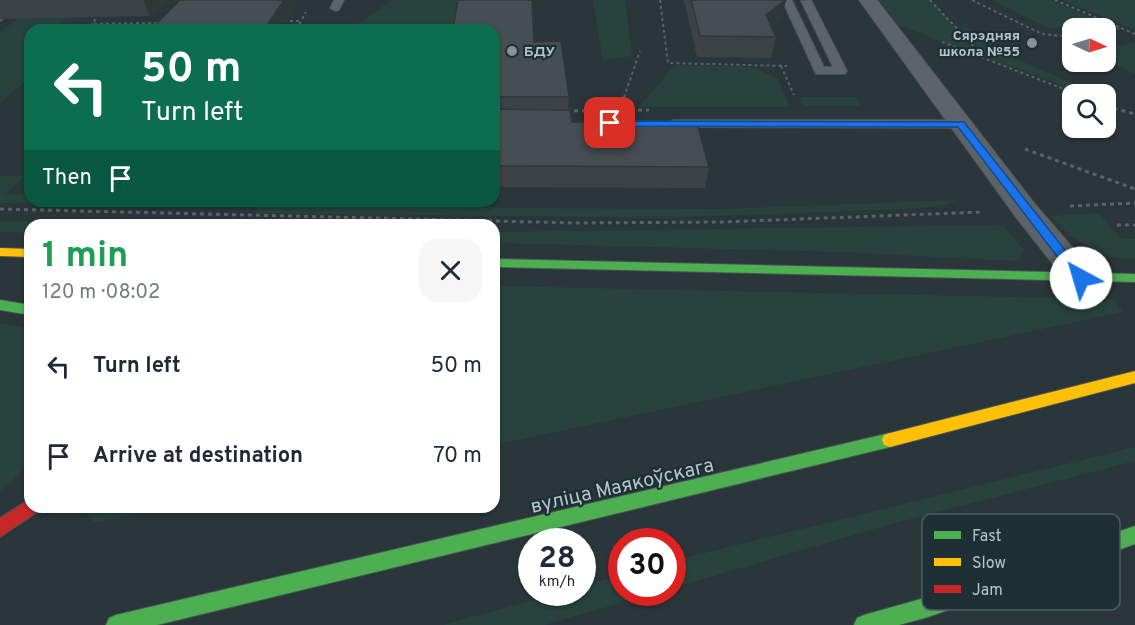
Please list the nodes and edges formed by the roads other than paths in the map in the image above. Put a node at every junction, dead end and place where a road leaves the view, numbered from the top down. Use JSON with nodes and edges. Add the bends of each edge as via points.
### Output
{"nodes":[{"id":1,"x":789,"y":0,"type":"edge"},
{"id":2,"x":806,"y":0,"type":"edge"},
{"id":3,"x":868,"y":0,"type":"edge"},
{"id":4,"x":661,"y":123,"type":"edge"},
{"id":5,"x":961,"y":124,"type":"junction"},
{"id":6,"x":0,"y":252,"type":"edge"},
{"id":7,"x":24,"y":253,"type":"edge"},
{"id":8,"x":500,"y":263,"type":"edge"},
{"id":9,"x":1081,"y":278,"type":"junction"},
{"id":10,"x":1135,"y":278,"type":"edge"},
{"id":11,"x":0,"y":305,"type":"edge"},
{"id":12,"x":24,"y":309,"type":"edge"},
{"id":13,"x":1135,"y":377,"type":"edge"},
{"id":14,"x":24,"y":511,"type":"edge"},
{"id":15,"x":0,"y":528,"type":"edge"},
{"id":16,"x":1135,"y":535,"type":"edge"},
{"id":17,"x":1120,"y":540,"type":"edge"},
{"id":18,"x":922,"y":609,"type":"edge"},
{"id":19,"x":116,"y":625,"type":"edge"},
{"id":20,"x":864,"y":625,"type":"edge"}],
"edges":[{"from":1,"to":2,"type":"lane"},
{"from":1,"to":2,"type":"lane","via":[[820,71],[841,71]]},
{"from":3,"to":5,"type":"street"},
{"from":4,"to":5,"type":"lane"},
{"from":5,"to":9,"type":"street"},
{"from":6,"to":7,"type":"main road"},
{"from":8,"to":9,"type":"main road"},
{"from":9,"to":10,"type":"main road"},
{"from":11,"to":12,"type":"main road"},
{"from":13,"to":19,"type":"main road","name":"вуліца Маякоўскага","via":[[832,455]]},
{"from":14,"to":15,"type":"main road"},
{"from":16,"to":17,"type":"main road"},
{"from":18,"to":20,"type":"main road"}]}
